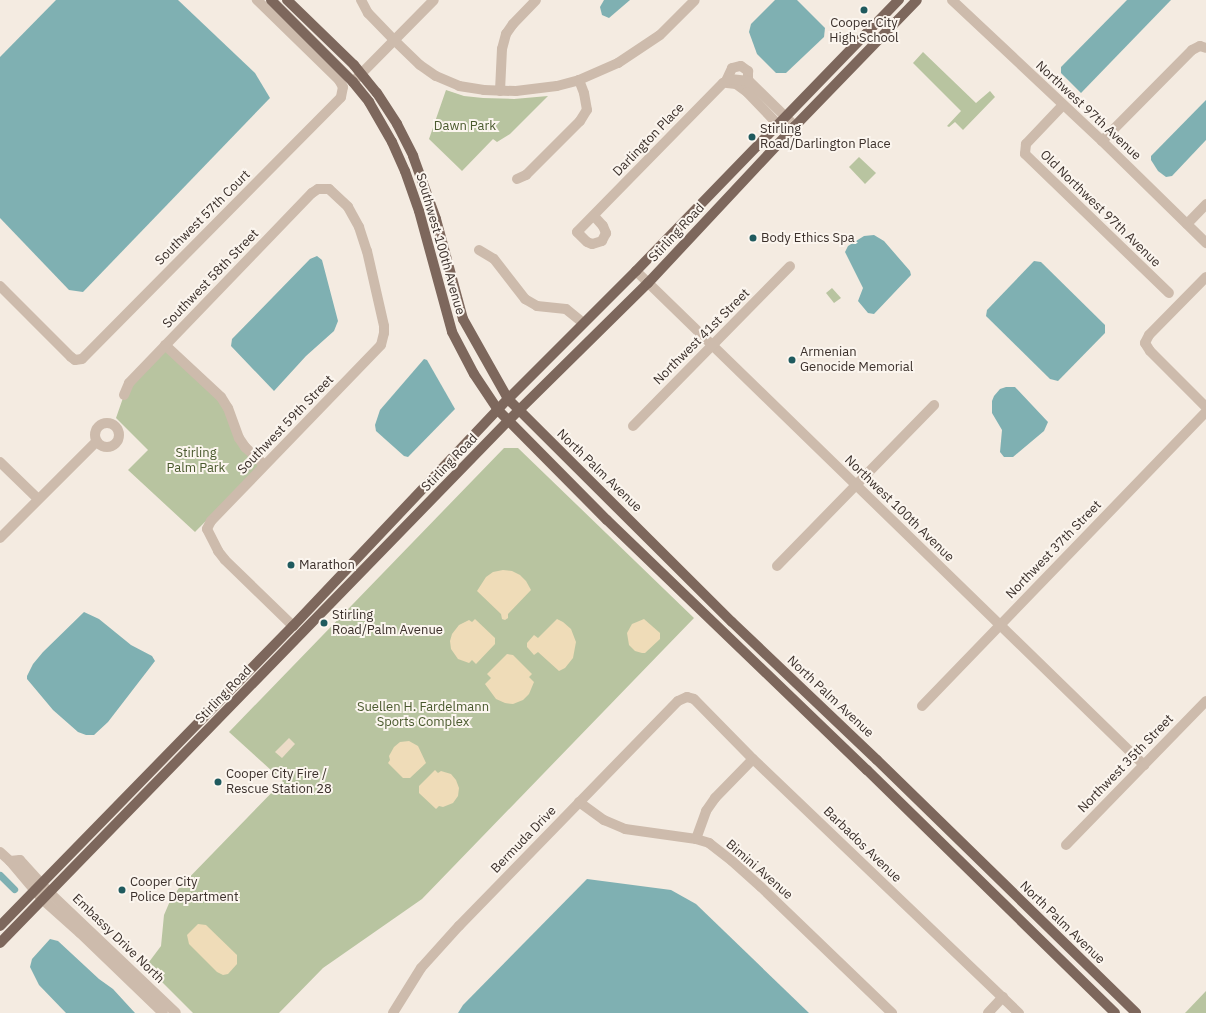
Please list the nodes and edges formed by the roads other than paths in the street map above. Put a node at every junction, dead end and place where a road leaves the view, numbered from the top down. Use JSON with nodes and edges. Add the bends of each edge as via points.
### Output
{"nodes":[{"id":1,"x":257,"y":0,"type":"edge"},
{"id":2,"x":271,"y":0,"type":"edge"},
{"id":3,"x":287,"y":0,"type":"edge"},
{"id":4,"x":360,"y":0,"type":"edge"},
{"id":5,"x":434,"y":0,"type":"edge"},
{"id":6,"x":536,"y":0,"type":"edge"},
{"id":7,"x":695,"y":0,"type":"edge"},
{"id":8,"x":899,"y":0,"type":"edge"},
{"id":9,"x":917,"y":0,"type":"edge"},
{"id":10,"x":952,"y":0,"type":"edge"},
{"id":11,"x":867,"y":33,"type":"junction"},
{"id":12,"x":394,"y":40,"type":"junction"},
{"id":13,"x":876,"y":42,"type":"junction"},
{"id":14,"x":1203,"y":47,"type":"edge"},
{"id":15,"x":362,"y":74,"type":"junction"},
{"id":16,"x":579,"y":80,"type":"junction"},
{"id":17,"x":353,"y":82,"type":"junction"},
{"id":18,"x":748,"y":86,"type":"junction"},
{"id":19,"x":500,"y":91,"type":"junction"},
{"id":20,"x":763,"y":94,"type":"junction"},
{"id":21,"x":1063,"y":105,"type":"junction"},
{"id":22,"x":761,"y":106,"type":"junction"},
{"id":23,"x":786,"y":117,"type":"junction"},
{"id":24,"x":778,"y":125,"type":"junction"},
{"id":25,"x":795,"y":126,"type":"junction"},
{"id":26,"x":787,"y":134,"type":"junction"},
{"id":27,"x":1102,"y":141,"type":"junction"},
{"id":28,"x":517,"y":179,"type":"dead end"},
{"id":29,"x":1206,"y":204,"type":"edge"},
{"id":30,"x":594,"y":216,"type":"dead end"},
{"id":31,"x":1187,"y":224,"type":"junction"},
{"id":32,"x":1206,"y":243,"type":"edge"},
{"id":33,"x":479,"y":250,"type":"dead end"},
{"id":34,"x":790,"y":266,"type":"dead end"},
{"id":35,"x":636,"y":271,"type":"junction"},
{"id":36,"x":1206,"y":277,"type":"edge"},
{"id":37,"x":648,"y":283,"type":"junction"},
{"id":38,"x":0,"y":286,"type":"edge"},
{"id":39,"x":1169,"y":293,"type":"dead end"},
{"id":40,"x":583,"y":324,"type":"junction"},
{"id":41,"x":383,"y":339,"type":"joint"},
{"id":42,"x":165,"y":345,"type":"junction"},
{"id":43,"x":713,"y":346,"type":"junction"},
{"id":44,"x":124,"y":395,"type":"dead end"},
{"id":45,"x":508,"y":399,"type":"junction"},
{"id":46,"x":934,"y":405,"type":"dead end"},
{"id":47,"x":1206,"y":407,"type":"edge"},
{"id":48,"x":498,"y":410,"type":"junction"},
{"id":49,"x":519,"y":411,"type":"junction"},
{"id":50,"x":1206,"y":412,"type":"edge"},
{"id":51,"x":508,"y":421,"type":"junction"},
{"id":52,"x":633,"y":426,"type":"dead end"},
{"id":53,"x":97,"y":441,"type":"dead end"},
{"id":54,"x":0,"y":462,"type":"edge"},
{"id":55,"x":264,"y":465,"type":"junction"},
{"id":56,"x":856,"y":485,"type":"junction"},
{"id":57,"x":38,"y":499,"type":"junction"},
{"id":58,"x":0,"y":538,"type":"edge"},
{"id":59,"x":777,"y":566,"type":"dead end"},
{"id":60,"x":1000,"y":625,"type":"junction"},
{"id":61,"x":293,"y":626,"type":"junction"},
{"id":62,"x":687,"y":697,"type":"joint"},
{"id":63,"x":1206,"y":701,"type":"edge"},
{"id":64,"x":922,"y":706,"type":"dead end"},
{"id":65,"x":824,"y":710,"type":"junction"},
{"id":66,"x":814,"y":719,"type":"junction"},
{"id":67,"x":753,"y":759,"type":"junction"},
{"id":68,"x":1144,"y":765,"type":"junction"},
{"id":69,"x":579,"y":802,"type":"junction"},
{"id":70,"x":696,"y":839,"type":"junction"},
{"id":71,"x":1066,"y":845,"type":"dead end"},
{"id":72,"x":0,"y":852,"type":"edge"},
{"id":73,"x":38,"y":887,"type":"junction"},
{"id":74,"x":46,"y":896,"type":"junction"},
{"id":75,"x":0,"y":926,"type":"edge"},
{"id":76,"x":0,"y":943,"type":"edge"},
{"id":77,"x":1003,"y":997,"type":"junction"},
{"id":78,"x":163,"y":1013,"type":"edge"},
{"id":79,"x":176,"y":1013,"type":"edge"},
{"id":80,"x":393,"y":1013,"type":"edge"},
{"id":81,"x":892,"y":1013,"type":"edge"},
{"id":82,"x":988,"y":1013,"type":"edge"},
{"id":83,"x":1019,"y":1013,"type":"edge"},
{"id":84,"x":1115,"y":1013,"type":"edge"},
{"id":85,"x":1136,"y":1013,"type":"edge"}],
"edges":[{"from":1,"to":38,"type":"street","name":"Southwest 57th Court","via":[[339,80],[343,87],[341,97],[85,357],[79,360],[71,356]]},
{"from":2,"to":17,"type":"main road","name":"Southwest 100th Avenue"},
{"from":3,"to":15,"type":"main road","name":"Southwest 100th Avenue"},
{"from":4,"to":12,"type":"street","via":[[368,13]]},
{"from":5,"to":12,"type":"street"},
{"from":6,"to":19,"type":"street","via":[[506,34],[502,49]]},
{"from":7,"to":16,"type":"street","via":[[646,45],[618,63]]},
{"from":8,"to":11,"type":"main road","name":"Stirling Road"},
{"from":9,"to":13,"type":"main road","name":"Stirling Road"},
{"from":10,"to":21,"type":"street","name":"Northwest 97th Avenue"},
{"from":11,"to":13,"type":"main road"},
{"from":11,"to":23,"type":"main road","name":"Stirling Road"},
{"from":12,"to":15,"type":"street"},
{"from":12,"to":19,"type":"street","via":[[420,65],[446,81],[459,86]]},
{"from":13,"to":25,"type":"main road","name":"Stirling Road"},
{"from":14,"to":27,"type":"street","via":[[1192,50]]},
{"from":15,"to":17,"type":"street"},
{"from":15,"to":45,"type":"main road","name":"Southwest 100th Avenue","via":[[388,108],[408,145],[436,219],[463,319]]},
{"from":16,"to":19,"type":"street","via":[[536,89]]},
{"from":16,"to":28,"type":"street","via":[[587,110],[580,122],[526,175]]},
{"from":17,"to":48,"type":"main road","name":"Southwest 100th Avenue","via":[[380,120],[405,171],[419,211],[452,332],[474,374]]},
{"from":18,"to":20,"type":"street"},
{"from":18,"to":22,"type":"street"},
{"from":18,"to":30,"type":"street","name":"Darlington Place","via":[[735,78],[724,82]]},
{"from":20,"to":22,"type":"street"},
{"from":20,"to":23,"type":"street"},
{"from":21,"to":27,"type":"street","name":"Northwest 97th Avenue"},
{"from":21,"to":39,"type":"street","name":"Old Northwest 97th Avenue","via":[[1026,144],[1025,154]]},
{"from":22,"to":24,"type":"street"},
{"from":23,"to":24,"type":"main road","name":"Stirling Road"},
{"from":23,"to":25,"type":"street"},
{"from":24,"to":26,"type":"street"},
{"from":24,"to":35,"type":"main road","name":"Stirling Road"},
{"from":25,"to":26,"type":"main road","name":"Stirling Road"},
{"from":26,"to":37,"type":"main road","name":"Stirling Road"},
{"from":27,"to":31,"type":"street","name":"Northwest 97th Avenue"},
{"from":29,"to":31,"type":"street"},
{"from":31,"to":32,"type":"street","name":"Northwest 97th Avenue"},
{"from":33,"to":40,"type":"street","via":[[494,259],[524,299],[537,306],[566,310]]},
{"from":34,"to":43,"type":"street","name":"Northwest 41st Street"},
{"from":35,"to":37,"type":"street","name":"Northwest 100th Avenue"},
{"from":35,"to":40,"type":"main road","name":"Stirling Road"},
{"from":36,"to":47,"type":"street","via":[[1145,343]]},
{"from":37,"to":43,"type":"street","name":"Northwest 100th Avenue"},
{"from":37,"to":49,"type":"main road","name":"Stirling Road"},
{"from":40,"to":45,"type":"main road","name":"Stirling Road"},
{"from":41,"to":42,"type":"street","name":"Southwest 58th Street","via":[[384,326],[359,227],[339,198],[329,189],[323,188],[312,193]]},
{"from":41,"to":55,"type":"street","name":"Southwest 59th Street","via":[[375,352]]},
{"from":42,"to":44,"type":"street","name":"Southwest 58th Street","via":[[129,383]]},
{"from":42,"to":55,"type":"street","via":[[221,397],[239,438]]},
{"from":43,"to":52,"type":"street","name":"Northwest 41st Street"},
{"from":43,"to":56,"type":"street","name":"Northwest 100th Avenue"},
{"from":45,"to":48,"type":"main road","name":"Stirling Road"},
{"from":45,"to":49,"type":"main road","name":"North Palm Avenue"},
{"from":46,"to":56,"type":"street"},
{"from":48,"to":51,"type":"main road","name":"North Palm Avenue"},
{"from":48,"to":61,"type":"main road","name":"Stirling Road"},
{"from":49,"to":51,"type":"main road","name":"Stirling Road"},
{"from":49,"to":65,"type":"main road","name":"North Palm Avenue"},
{"from":50,"to":60,"type":"street","name":"Northwest 37th Street"},
{"from":51,"to":66,"type":"main road","name":"North Palm Avenue","via":[[652,565]]},
{"from":51,"to":74,"type":"main road","name":"Stirling Road"},
{"from":53,"to":57,"type":"street"},
{"from":54,"to":57,"type":"street"},
{"from":55,"to":61,"type":"street","name":"Southwest 59th Street","via":[[211,521],[207,529],[218,551]]},
{"from":56,"to":59,"type":"street"},
{"from":56,"to":60,"type":"street","name":"Northwest 100th Avenue"},
{"from":57,"to":58,"type":"street"},
{"from":60,"to":64,"type":"street","name":"Northwest 37th Street"},
{"from":60,"to":68,"type":"street","name":"Northwest 100th Avenue"},
{"from":61,"to":73,"type":"main road","name":"Stirling Road"},
{"from":62,"to":67,"type":"street","name":"Barbados Avenue","via":[[694,699]]},
{"from":62,"to":69,"type":"street","name":"Bermuda Drive","via":[[678,701]]},
{"from":63,"to":68,"type":"street","name":"Northwest 35th Street"},
{"from":65,"to":66,"type":"main road"},
{"from":65,"to":85,"type":"main road","name":"North Palm Avenue"},
{"from":66,"to":84,"type":"main road","name":"North Palm Avenue"},
{"from":67,"to":70,"type":"street","via":[[715,798],[706,811]]},
{"from":67,"to":77,"type":"street","name":"Barbados Avenue"},
{"from":68,"to":71,"type":"street","name":"Northwest 35th Street"},
{"from":69,"to":70,"type":"street","name":"Bimini Avenue","via":[[604,820],[625,829]]},
{"from":69,"to":80,"type":"street","name":"Bermuda Drive","via":[[421,968]]},
{"from":70,"to":81,"type":"street","name":"Bimini Avenue","via":[[709,843],[732,861]]},
{"from":72,"to":73,"type":"street","name":"Embassy Drive North","via":[[10,861],[20,860]]},
{"from":73,"to":74,"type":"street","name":"Embassy Drive North"},
{"from":73,"to":75,"type":"main road","name":"Stirling Road"},
{"from":74,"to":76,"type":"main road","name":"Stirling Road"},
{"from":74,"to":78,"type":"street","name":"Embassy Drive North","via":[[80,933]]},
{"from":74,"to":79,"type":"street","name":"Embassy Drive North"},
{"from":77,"to":82,"type":"street"},
{"from":77,"to":83,"type":"street","name":"Barbados Avenue"}]}
